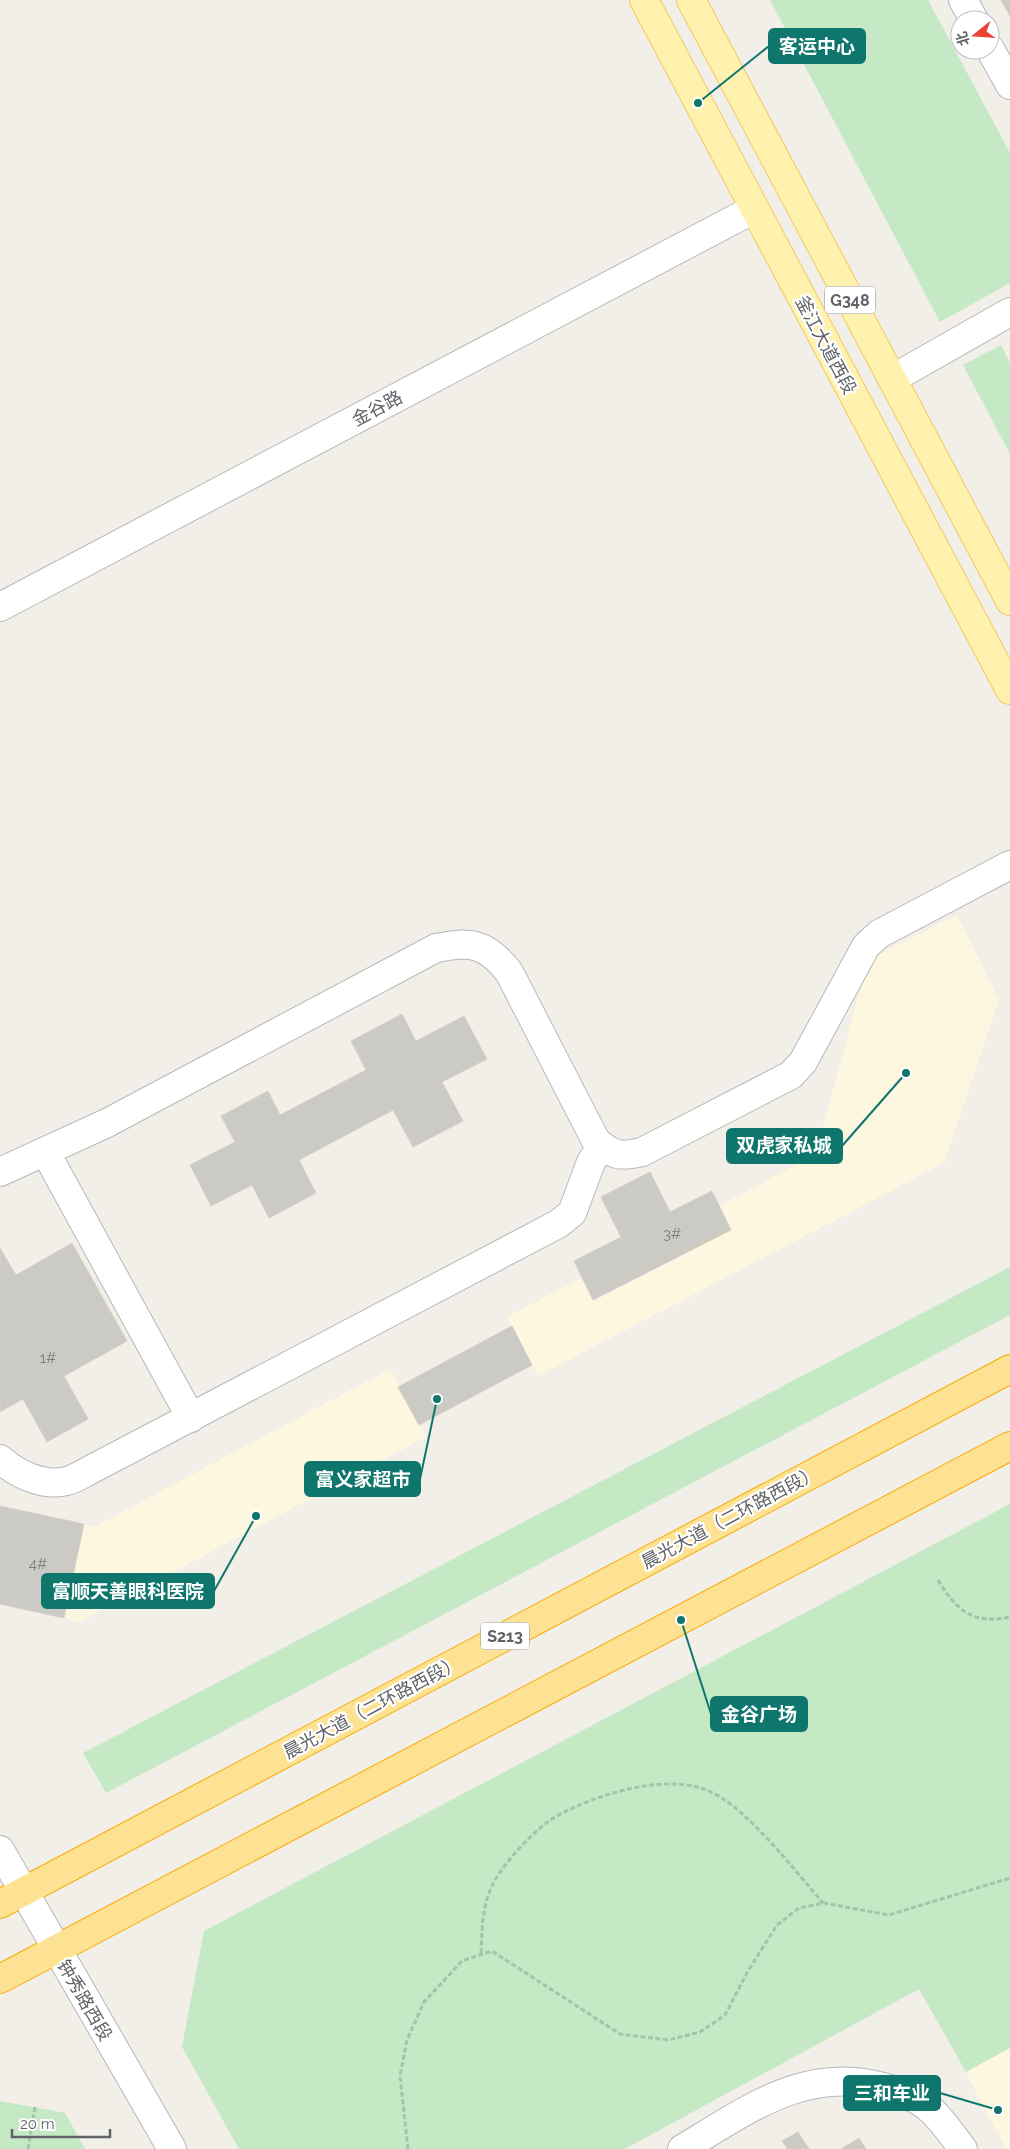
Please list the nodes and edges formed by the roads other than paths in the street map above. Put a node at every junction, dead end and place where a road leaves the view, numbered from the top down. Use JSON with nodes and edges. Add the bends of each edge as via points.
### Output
{"nodes":[{"id":1,"x":644,"y":0,"type":"edge"},
{"id":2,"x":691,"y":0,"type":"edge"},
{"id":3,"x":996,"y":60,"type":"edge"},
{"id":4,"x":1010,"y":85,"type":"edge"},
{"id":5,"x":754,"y":210,"type":"junction"},
{"id":6,"x":1010,"y":312,"type":"edge"},
{"id":7,"x":892,"y":379,"type":"junction"},
{"id":8,"x":1010,"y":600,"type":"edge"},
{"id":9,"x":0,"y":606,"type":"edge"},
{"id":10,"x":1010,"y":690,"type":"edge"},
{"id":11,"x":1010,"y":865,"type":"edge"},
{"id":12,"x":602,"y":1146,"type":"junction"},
{"id":13,"x":44,"y":1151,"type":"junction"},
{"id":14,"x":0,"y":1172,"type":"edge"},
{"id":15,"x":1010,"y":1369,"type":"edge"},
{"id":16,"x":190,"y":1418,"type":"junction"},
{"id":17,"x":1010,"y":1446,"type":"edge"},
{"id":18,"x":0,"y":1459,"type":"edge"},
{"id":19,"x":0,"y":1850,"type":"edge"},
{"id":20,"x":12,"y":1898,"type":"edge"},
{"id":21,"x":56,"y":1949,"type":"junction"},
{"id":22,"x":0,"y":1979,"type":"edge"},
{"id":23,"x":172,"y":2149,"type":"edge"},
{"id":24,"x":682,"y":2149,"type":"edge"},
{"id":25,"x":962,"y":2149,"type":"edge"}],
"edges":[{"from":1,"to":5,"type":"main road","name":"釜江大道西段","number":"G348"},
{"from":2,"to":7,"type":"main road","number":"G348"},
{"from":3,"to":4,"type":"street"},
{"from":5,"to":9,"type":"street","name":"金谷路"},
{"from":5,"to":10,"type":"main road","name":"釜江大道西段","number":"G348"},
{"from":6,"to":7,"type":"street"},
{"from":7,"to":8,"type":"main road","number":"G348"},
{"from":11,"to":12,"type":"street","via":[[879,934],[866,946],[803,1062],[790,1075],[642,1152],[625,1156],[611,1154]]},
{"from":12,"to":13,"type":"street","via":[[596,1141],[509,972],[496,955],[479,946],[460,943],[436,948],[107,1123]]},
{"from":12,"to":16,"type":"street","via":[[592,1162],[572,1213],[558,1224]]},
{"from":13,"to":14,"type":"street"},
{"from":13,"to":16,"type":"street"},
{"from":15,"to":20,"type":"highway","name":"晨光大道（二环路西段）","number":"S213"},
{"from":16,"to":18,"type":"street","via":[[66,1482],[40,1481],[13,1471]]},
{"from":17,"to":21,"type":"highway"},
{"from":19,"to":20,"type":"street","name":"钟秀路西段"},
{"from":20,"to":21,"type":"street","name":"钟秀路西段"},
{"from":21,"to":22,"type":"highway"},
{"from":21,"to":23,"type":"street","name":"钟秀路西段"},
{"from":24,"to":25,"type":"street","via":[[783,2092],[828,2080],[864,2082],[895,2090],[930,2109]]}]}
